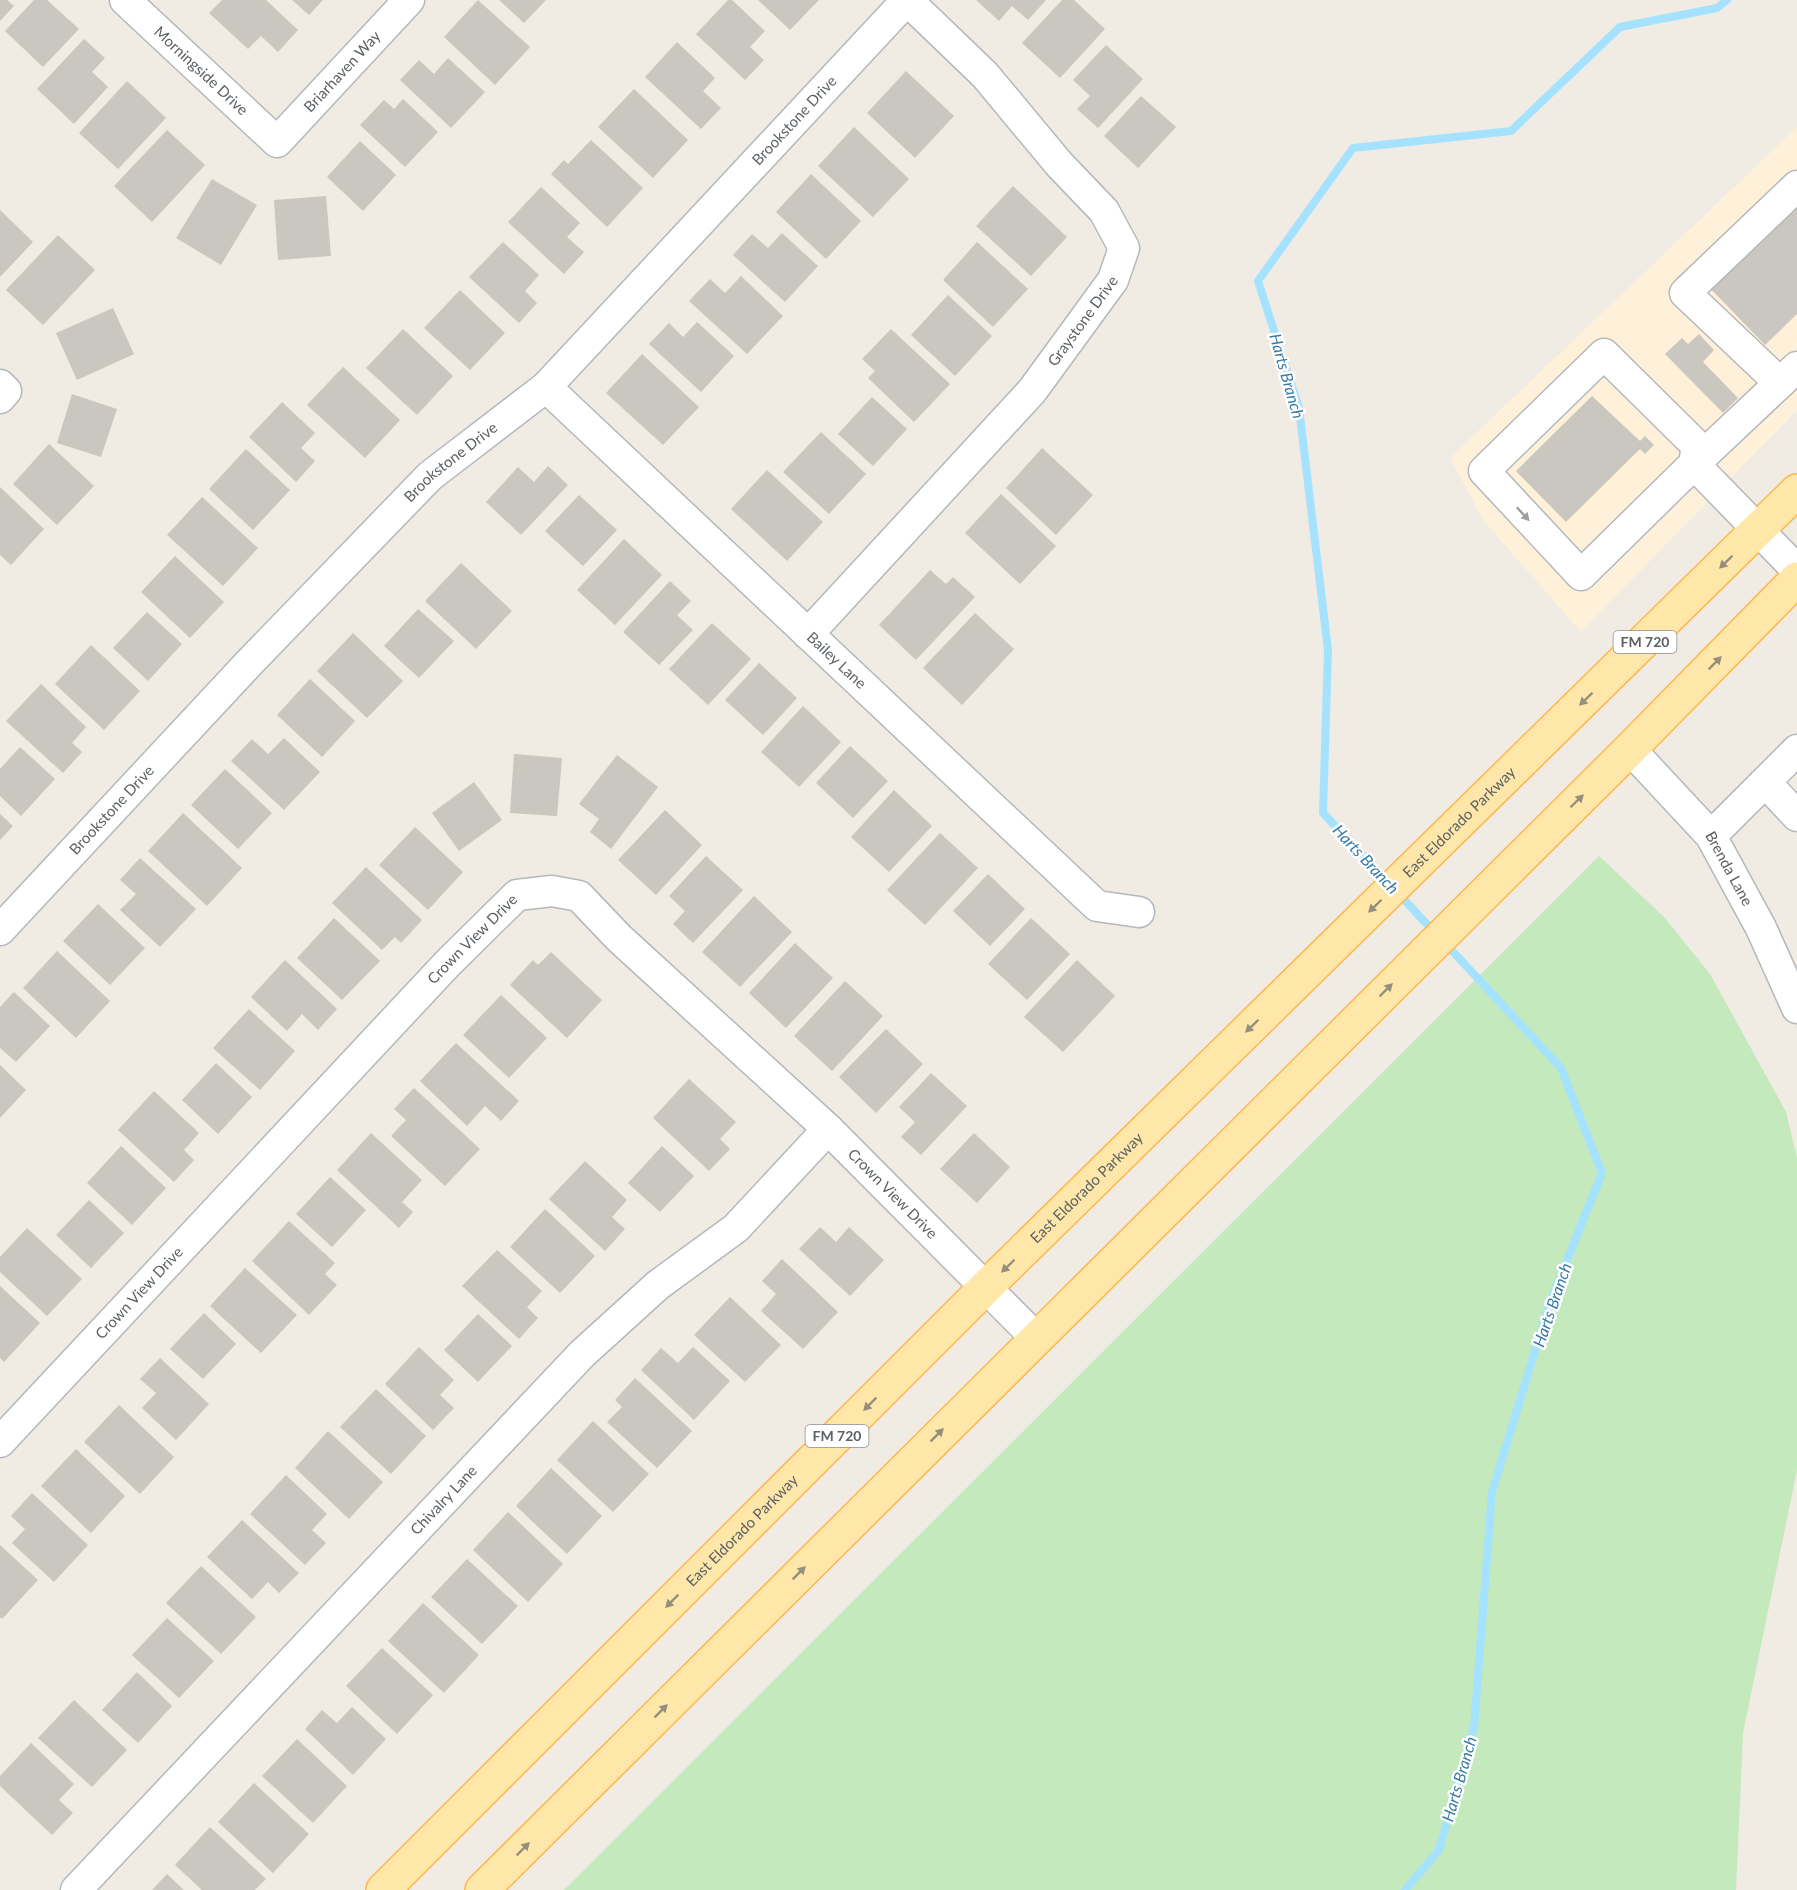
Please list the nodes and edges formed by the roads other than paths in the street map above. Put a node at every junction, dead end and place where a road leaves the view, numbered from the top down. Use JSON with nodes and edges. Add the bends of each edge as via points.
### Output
{"nodes":[{"id":1,"x":125,"y":0,"type":"edge"},
{"id":2,"x":409,"y":0,"type":"edge"},
{"id":3,"x":907,"y":0,"type":"edge"},
{"id":4,"x":277,"y":142,"type":"joint"},
{"id":5,"x":1797,"y":186,"type":"edge"},
{"id":6,"x":1788,"y":375,"type":"edge"},
{"id":7,"x":546,"y":387,"type":"junction"},
{"id":8,"x":1694,"y":464,"type":"junction"},
{"id":9,"x":1797,"y":491,"type":"edge"},
{"id":10,"x":1758,"y":531,"type":"junction"},
{"id":11,"x":1797,"y":570,"type":"edge"},
{"id":12,"x":1797,"y":579,"type":"edge"},
{"id":13,"x":808,"y":634,"type":"junction"},
{"id":14,"x":1630,"y":749,"type":"junction"},
{"id":15,"x":1797,"y":750,"type":"edge"},
{"id":16,"x":1766,"y":783,"type":"junction"},
{"id":17,"x":1797,"y":816,"type":"edge"},
{"id":18,"x":1711,"y":836,"type":"junction"},
{"id":19,"x":1139,"y":912,"type":"dead end"},
{"id":20,"x":0,"y":930,"type":"edge"},
{"id":21,"x":1797,"y":1008,"type":"edge"},
{"id":22,"x":828,"y":1128,"type":"junction"},
{"id":23,"x":985,"y":1288,"type":"junction"},
{"id":24,"x":1035,"y":1337,"type":"junction"},
{"id":25,"x":0,"y":1442,"type":"edge"},
{"id":26,"x":76,"y":1890,"type":"edge"},
{"id":27,"x":383,"y":1890,"type":"edge"},
{"id":28,"x":482,"y":1890,"type":"edge"}],
"edges":[{"from":1,"to":4,"type":"street","name":"Morningside Drive"},
{"from":2,"to":4,"type":"street","name":"Briarhaven Way"},
{"from":3,"to":7,"type":"street","name":"Brookstone Drive"},
{"from":3,"to":13,"type":"street","name":"Graystone Drive","via":[[985,75],[1104,211],[1124,248],[1113,280],[1032,391]]},
{"from":5,"to":6,"type":"street","via":[[1685,293]]},
{"from":6,"to":8,"type":"street"},
{"from":7,"to":13,"type":"street","name":"Bailey Lane"},
{"from":7,"to":20,"type":"street","name":"Brookstone Drive","via":[[430,476]]},
{"from":8,"to":8,"type":"street","one_way":true,"via":[[1697,446],[1604,354],[1484,471],[1581,575]]},
{"from":8,"to":10,"type":"street"},
{"from":9,"to":10,"type":"main road","name":"East Eldorado Parkway","number":"FM 720"},
{"from":10,"to":11,"type":"street"},
{"from":10,"to":23,"type":"main road","name":"East Eldorado Parkway","number":"FM 720","one_way":true},
{"from":14,"to":12,"type":"main road","one_way":true},
{"from":13,"to":19,"type":"street","name":"Bailey Lane","via":[[1097,906]]},
{"from":14,"to":18,"type":"street","name":"Brenda Lane"},
{"from":24,"to":14,"type":"main road","one_way":true},
{"from":15,"to":16,"type":"street"},
{"from":16,"to":17,"type":"street"},
{"from":16,"to":18,"type":"street"},
{"from":18,"to":21,"type":"street","name":"Brenda Lane","via":[[1761,928]]},
{"from":22,"to":23,"type":"street","name":"Crown View Drive"},
{"from":22,"to":25,"type":"street","name":"Crown View Drive","via":[[619,938],[579,896],[552,891],[517,895],[448,963]]},
{"from":22,"to":26,"type":"street","name":"Chivalry Lane","via":[[736,1228],[658,1285],[582,1354]]},
{"from":23,"to":24,"type":"street","name":"Crown View Drive"},
{"from":23,"to":27,"type":"main road","name":"East Eldorado Parkway","number":"FM 720","one_way":true},
{"from":28,"to":24,"type":"main road","one_way":true}]}
